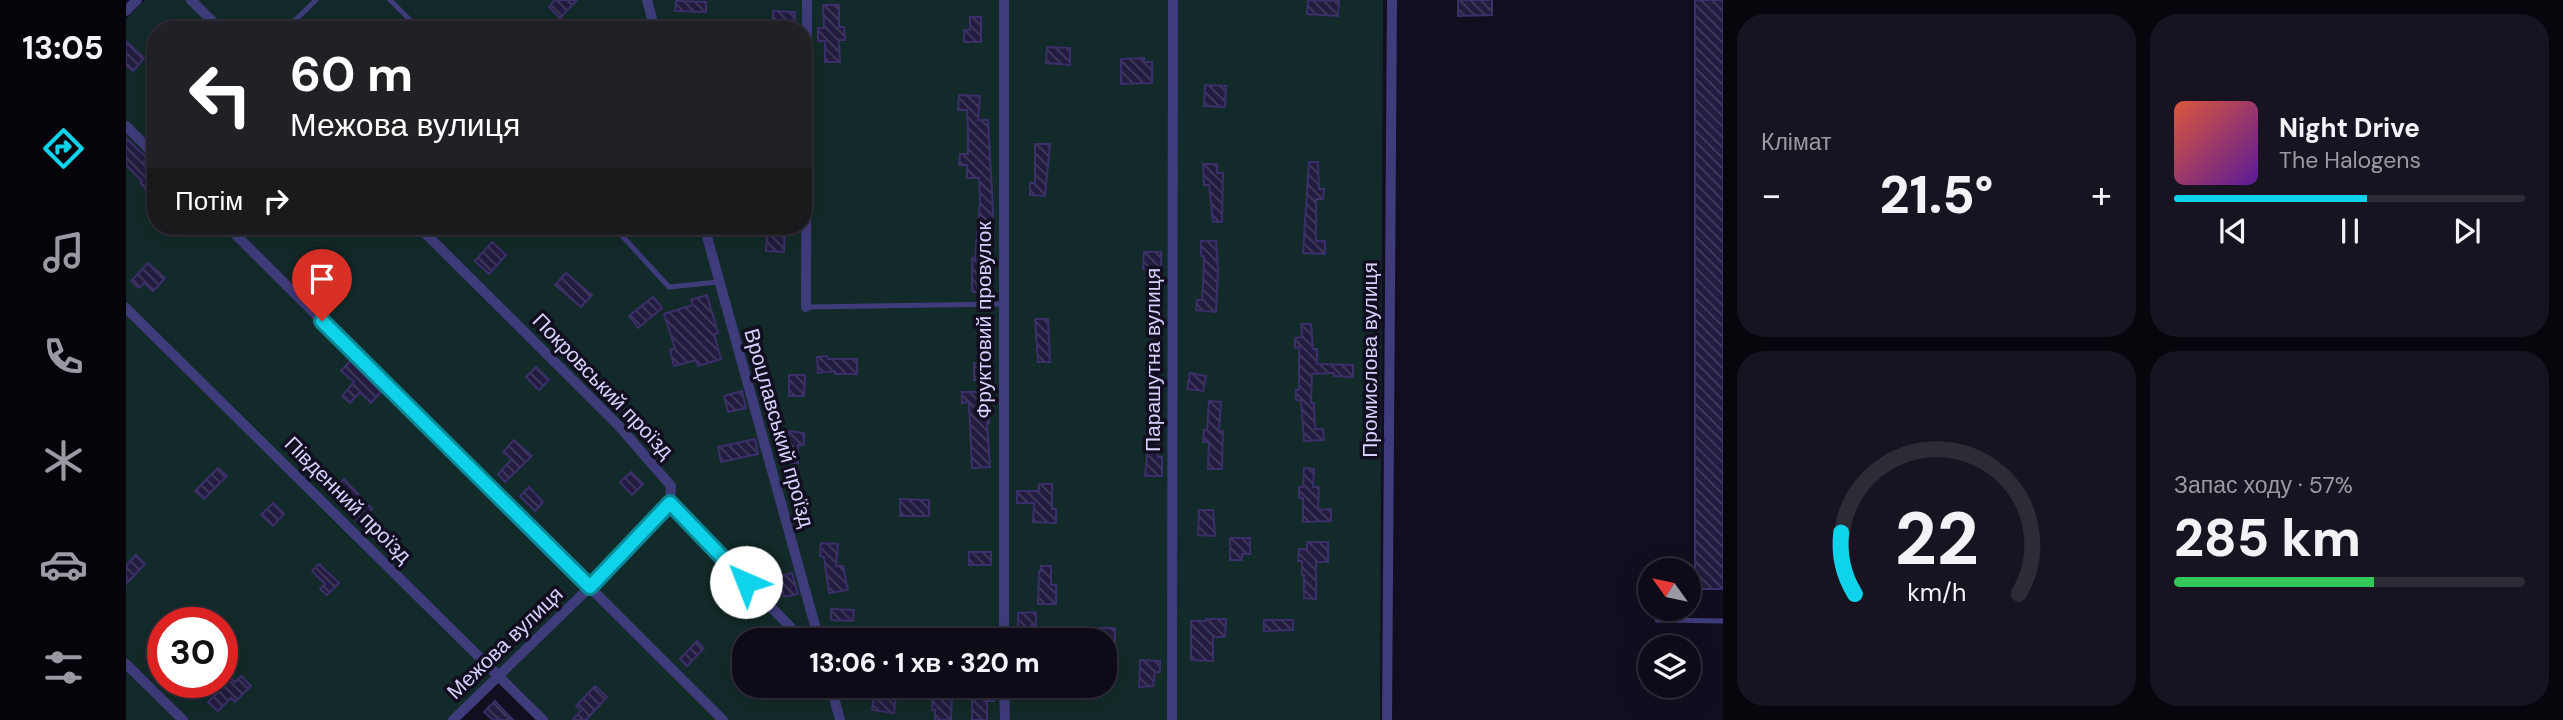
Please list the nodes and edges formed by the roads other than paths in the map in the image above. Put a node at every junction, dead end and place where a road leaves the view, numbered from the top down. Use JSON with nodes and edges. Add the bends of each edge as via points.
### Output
{"nodes":[{"id":1,"x":137,"y":0,"type":"edge"},
{"id":2,"x":191,"y":0,"type":"edge"},
{"id":3,"x":316,"y":0,"type":"edge"},
{"id":4,"x":390,"y":0,"type":"edge"},
{"id":5,"x":647,"y":0,"type":"edge"},
{"id":6,"x":807,"y":0,"type":"edge"},
{"id":7,"x":1004,"y":0,"type":"edge"},
{"id":8,"x":1173,"y":0,"type":"edge"},
{"id":9,"x":1392,"y":0,"type":"edge"},
{"id":10,"x":126,"y":11,"type":"edge"},
{"id":11,"x":212,"y":21,"type":"edge"},
{"id":12,"x":294,"y":21,"type":"edge"},
{"id":13,"x":411,"y":21,"type":"edge"},
{"id":14,"x":652,"y":21,"type":"edge"},
{"id":15,"x":807,"y":21,"type":"edge"},
{"id":16,"x":126,"y":126,"type":"edge"},
{"id":17,"x":147,"y":147,"type":"edge"},
{"id":18,"x":235,"y":235,"type":"edge"},
{"id":19,"x":427,"y":235,"type":"edge"},
{"id":20,"x":621,"y":235,"type":"edge"},
{"id":21,"x":706,"y":235,"type":"edge"},
{"id":22,"x":806,"y":235,"type":"edge"},
{"id":23,"x":718,"y":282,"type":"junction"},
{"id":24,"x":1003,"y":304,"type":"junction"},
{"id":25,"x":806,"y":307,"type":"joint"},
{"id":26,"x":126,"y":308,"type":"edge"},
{"id":27,"x":670,"y":503,"type":"junction"},
{"id":28,"x":590,"y":587,"type":"junction"},
{"id":29,"x":1701,"y":621,"type":"edge"},
{"id":30,"x":1723,"y":621,"type":"edge"},
{"id":31,"x":791,"y":628,"type":"edge"},
{"id":32,"x":817,"y":628,"type":"edge"},
{"id":33,"x":1004,"y":628,"type":"edge"},
{"id":34,"x":126,"y":664,"type":"edge"},
{"id":35,"x":499,"y":676,"type":"junction"},
{"id":36,"x":834,"y":698,"type":"edge"},
{"id":37,"x":1004,"y":698,"type":"edge"},
{"id":38,"x":183,"y":720,"type":"edge"},
{"id":39,"x":453,"y":720,"type":"edge"},
{"id":40,"x":543,"y":720,"type":"edge"},
{"id":41,"x":723,"y":720,"type":"edge"},
{"id":42,"x":840,"y":720,"type":"edge"},
{"id":43,"x":1004,"y":720,"type":"edge"},
{"id":44,"x":1172,"y":720,"type":"edge"},
{"id":45,"x":1387,"y":720,"type":"edge"}],
"edges":[{"from":1,"to":10,"type":"street"},
{"from":2,"to":11,"type":"street"},
{"from":3,"to":12,"type":"lane"},
{"from":4,"to":13,"type":"lane"},
{"from":5,"to":14,"type":"street"},
{"from":6,"to":15,"type":"street"},
{"from":7,"to":24,"type":"street","name":"Фруктовий провулок"},
{"from":8,"to":44,"type":"street","name":"Парашутна вулиця"},
{"from":9,"to":45,"type":"street","name":"Промислова вулиця"},
{"from":16,"to":17,"type":"street"},
{"from":18,"to":28,"type":"street"},
{"from":19,"to":27,"type":"street","name":"Покровський проїзд","via":[[618,425],[671,486]]},
{"from":20,"to":23,"type":"lane","via":[[669,287]]},
{"from":21,"to":23,"type":"street","name":"Вроцлавський проїзд"},
{"from":22,"to":25,"type":"street"},
{"from":23,"to":32,"type":"street","name":"Вроцлавський проїзд"},
{"from":24,"to":25,"type":"lane"},
{"from":24,"to":33,"type":"street","name":"Фруктовий провулок"},
{"from":26,"to":35,"type":"street","name":"Південний проїзд"},
{"from":27,"to":28,"type":"street","name":"Межова вулиця"},
{"from":27,"to":31,"type":"street","name":"Покровський проїзд"},
{"from":28,"to":35,"type":"street","name":"Межова вулиця"},
{"from":28,"to":41,"type":"street"},
{"from":29,"to":30,"type":"lane"},
{"from":34,"to":38,"type":"street"},
{"from":35,"to":39,"type":"street","name":"Межова вулиця"},
{"from":35,"to":40,"type":"street","name":"Південний проїзд"},
{"from":36,"to":42,"type":"street"},
{"from":37,"to":43,"type":"street"}]}
